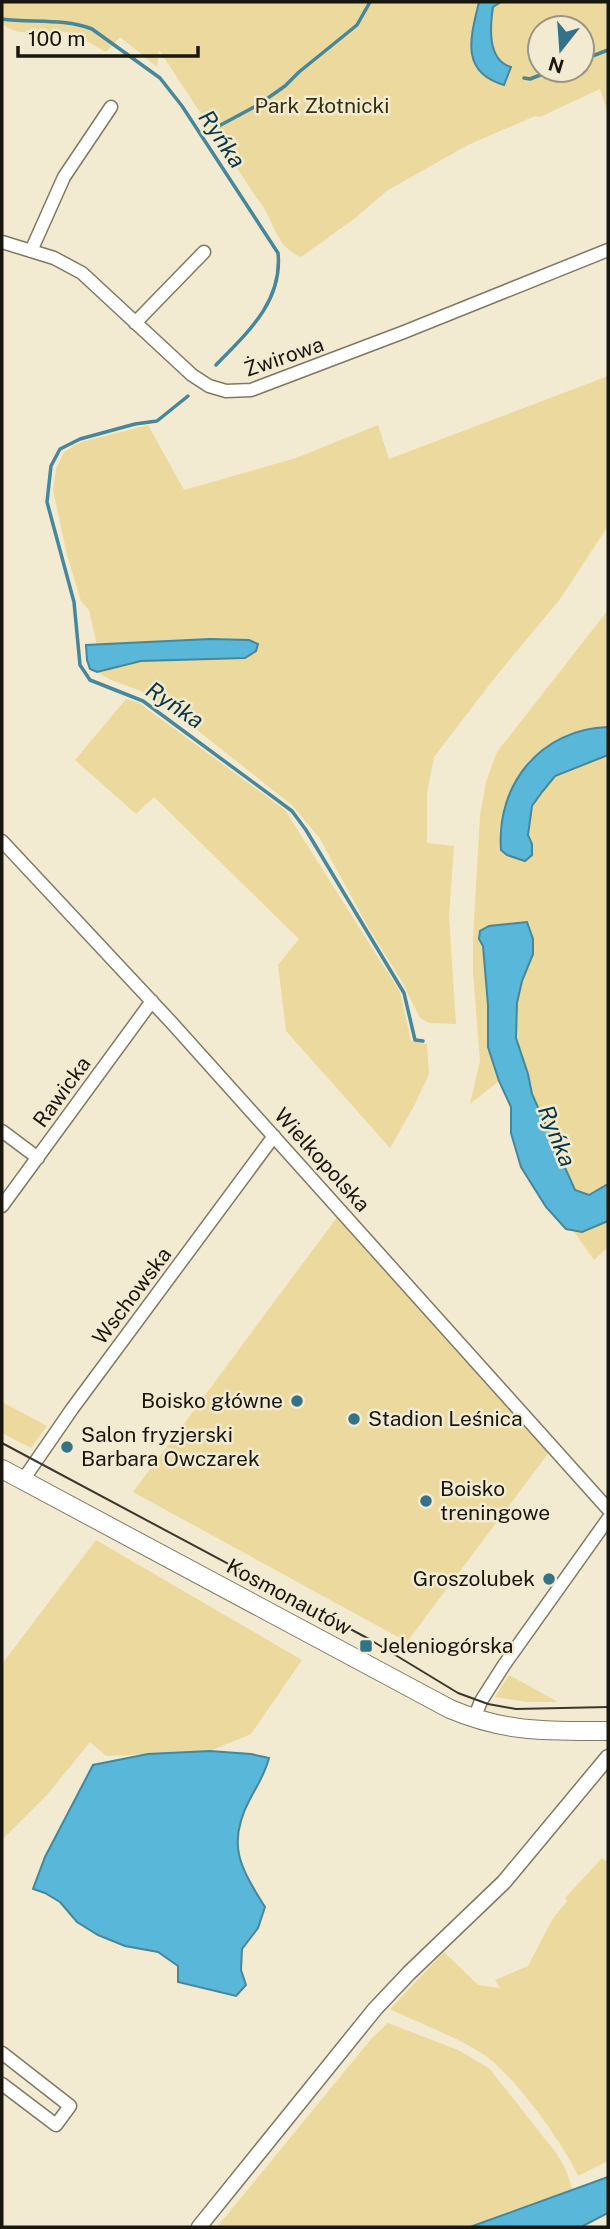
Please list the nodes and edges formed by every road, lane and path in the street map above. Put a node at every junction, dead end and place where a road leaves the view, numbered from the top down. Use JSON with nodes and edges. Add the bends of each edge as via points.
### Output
{"nodes":[{"id":1,"x":111,"y":107,"type":"dead end"},
{"id":2,"x":2,"y":242,"type":"edge"},
{"id":3,"x":608,"y":250,"type":"edge"},
{"id":4,"x":31,"y":251,"type":"junction"},
{"id":5,"x":204,"y":252,"type":"dead end"},
{"id":6,"x":135,"y":324,"type":"junction"},
{"id":7,"x":2,"y":841,"type":"edge"},
{"id":8,"x":152,"y":1001,"type":"junction"},
{"id":9,"x":2,"y":1131,"type":"edge"},
{"id":10,"x":274,"y":1136,"type":"junction"},
{"id":11,"x":38,"y":1158,"type":"junction"},
{"id":12,"x":2,"y":1206,"type":"edge"},
{"id":13,"x":2,"y":1469,"type":"edge"},
{"id":14,"x":23,"y":1480,"type":"junction"},
{"id":15,"x":608,"y":1509,"type":"edge"},
{"id":16,"x":608,"y":1520,"type":"edge"},
{"id":17,"x":474,"y":1719,"type":"junction"},
{"id":18,"x":608,"y":1731,"type":"edge"},
{"id":19,"x":608,"y":1757,"type":"edge"},
{"id":20,"x":2,"y":2053,"type":"edge"},
{"id":21,"x":2,"y":2084,"type":"edge"},
{"id":22,"x":199,"y":2227,"type":"edge"}],
"edges":[{"from":1,"to":4,"type":"street","via":[[64,177]]},
{"from":2,"to":4,"type":"street","name":"Żwirowa"},
{"from":3,"to":6,"type":"street","name":"Żwirowa","via":[[251,390],[209,386],[178,365]]},
{"from":4,"to":6,"type":"street","name":"Żwirowa","via":[[82,273]]},
{"from":5,"to":6,"type":"street"},
{"from":7,"to":8,"type":"street","name":"Wielkopolska"},
{"from":8,"to":10,"type":"street","name":"Wielkopolska"},
{"from":8,"to":11,"type":"street","name":"Rawicka"},
{"from":9,"to":11,"type":"street"},
{"from":10,"to":14,"type":"street","name":"Wschowska"},
{"from":10,"to":15,"type":"street","name":"Wielkopolska"},
{"from":11,"to":12,"type":"street","name":"Rawicka"},
{"from":13,"to":14,"type":"main road","name":"Kosmonautów"},
{"from":14,"to":17,"type":"main road","name":"Kosmonautów"},
{"from":16,"to":17,"type":"street","via":[[504,1665]]},
{"from":17,"to":18,"type":"main road","name":"Kosmonautów","via":[[533,1731]]},
{"from":19,"to":22,"type":"street","via":[[505,1882],[375,2009]]},
{"from":20,"to":21,"type":"street","via":[[70,2106],[57,2125]]}]}
